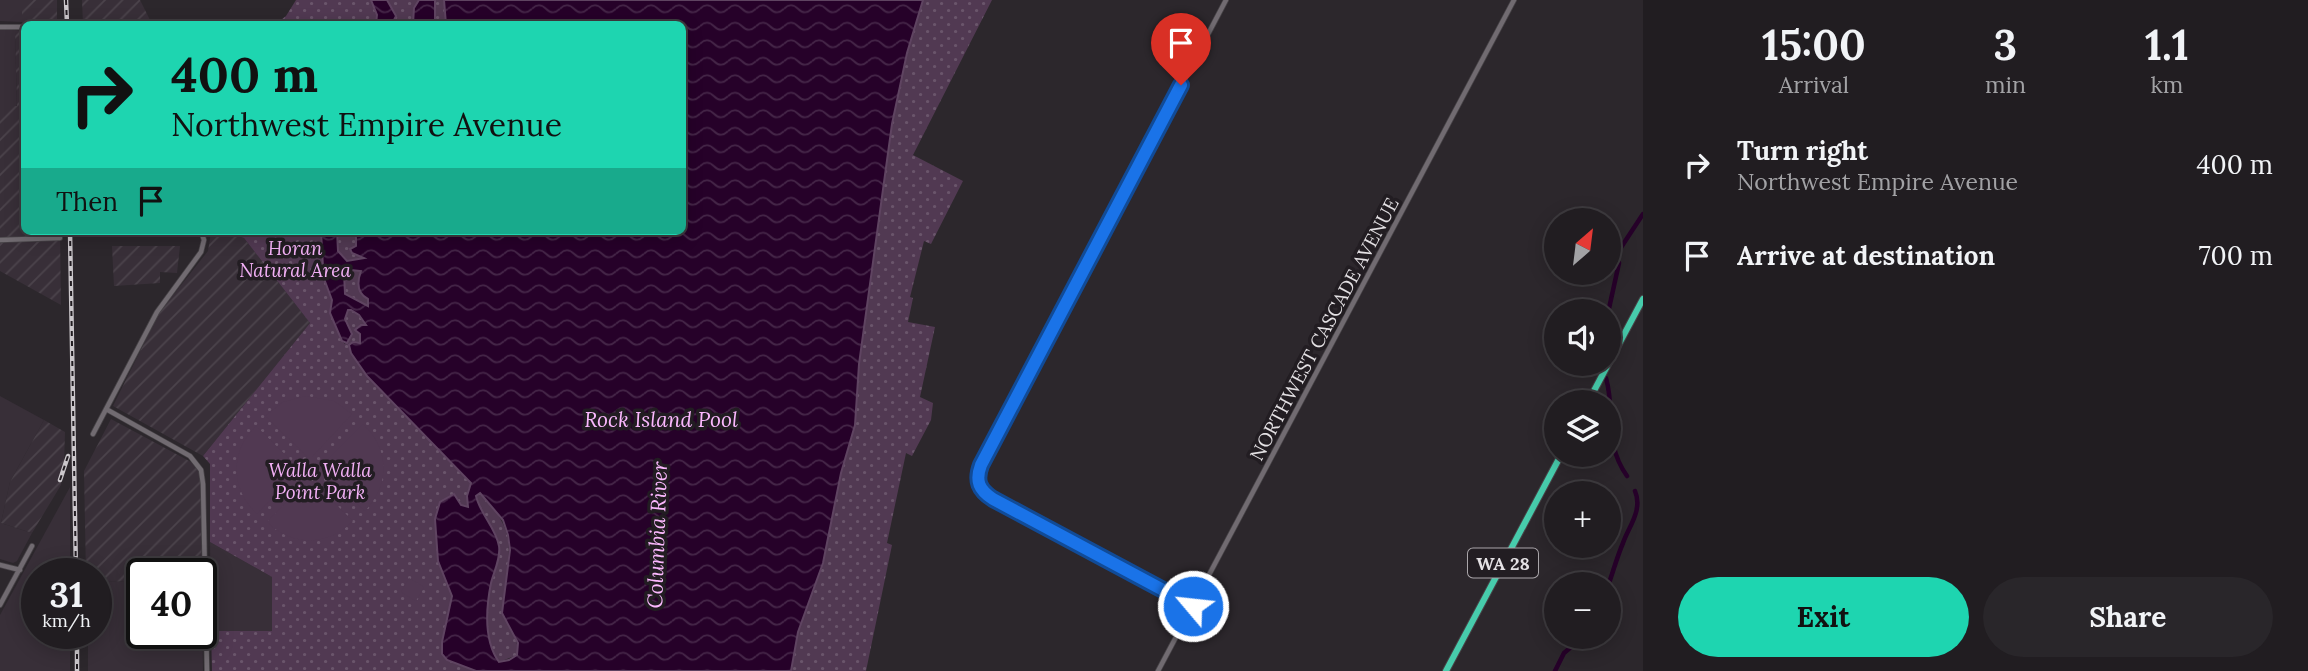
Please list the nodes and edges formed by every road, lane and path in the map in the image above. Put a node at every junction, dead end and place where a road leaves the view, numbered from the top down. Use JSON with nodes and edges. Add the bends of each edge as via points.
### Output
{"nodes":[{"id":1,"x":1226,"y":0,"type":"edge"},
{"id":2,"x":1514,"y":0,"type":"edge"},
{"id":3,"x":0,"y":27,"type":"edge"},
{"id":4,"x":21,"y":27,"type":"edge"},
{"id":5,"x":202,"y":235,"type":"edge"},
{"id":6,"x":60,"y":238,"type":"dead end"},
{"id":7,"x":0,"y":240,"type":"edge"},
{"id":8,"x":1643,"y":299,"type":"edge"},
{"id":9,"x":1594,"y":390,"type":"edge"},
{"id":10,"x":106,"y":409,"type":"junction"},
{"id":11,"x":93,"y":434,"type":"dead end"},
{"id":12,"x":1554,"y":467,"type":"edge"},
{"id":13,"x":33,"y":546,"type":"dead end"},
{"id":14,"x":0,"y":565,"type":"edge"},
{"id":15,"x":20,"y":570,"type":"junction"},
{"id":16,"x":0,"y":605,"type":"edge"},
{"id":17,"x":1193,"y":606,"type":"junction"},
{"id":18,"x":206,"y":671,"type":"edge"},
{"id":19,"x":1158,"y":671,"type":"edge"},
{"id":20,"x":1446,"y":671,"type":"edge"}],
"edges":[{"from":1,"to":17,"type":"street","via":[[978,478],[981,489],[993,499]]},
{"from":2,"to":17,"type":"street","name":"NORTHWEST CASCADE AVENUE"},
{"from":3,"to":4,"type":"street"},
{"from":5,"to":10,"type":"street","via":[[198,258],[157,312]]},
{"from":6,"to":7,"type":"street"},
{"from":8,"to":9,"type":"highway"},
{"from":10,"to":11,"type":"street"},
{"from":10,"to":18,"type":"street","via":[[190,456],[201,470]]},
{"from":12,"to":20,"type":"highway","number":"WA 28"},
{"from":13,"to":15,"type":"street"},
{"from":14,"to":15,"type":"street"},
{"from":15,"to":16,"type":"street"},
{"from":17,"to":19,"type":"street","name":"NORTHWEST CASCADE AVENUE"}]}
